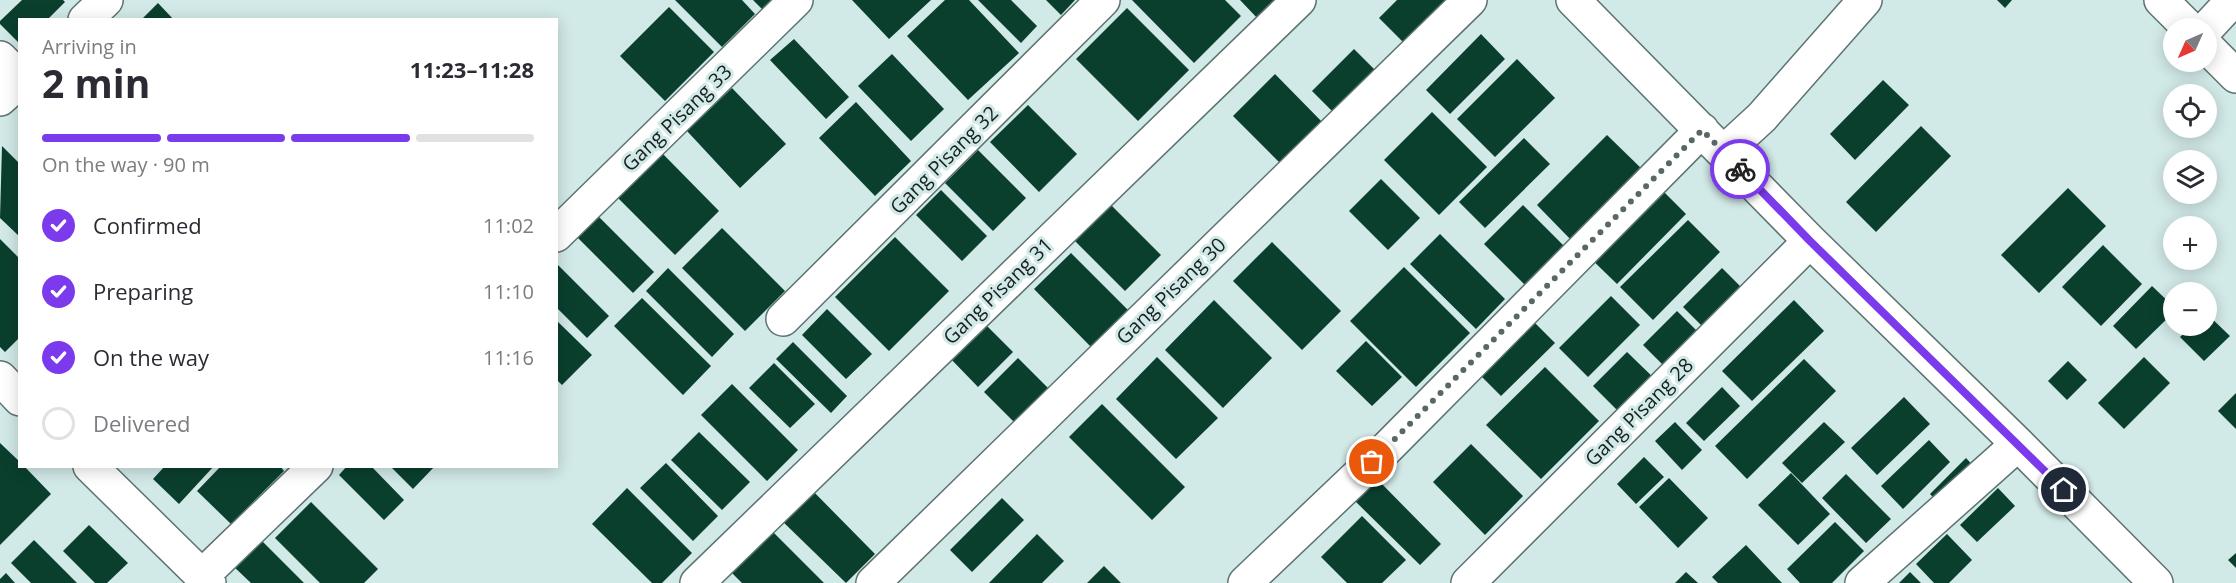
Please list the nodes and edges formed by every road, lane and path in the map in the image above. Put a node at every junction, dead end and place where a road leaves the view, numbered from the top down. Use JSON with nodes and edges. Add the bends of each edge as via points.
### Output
{"nodes":[{"id":1,"x":796,"y":0,"type":"edge"},
{"id":2,"x":1103,"y":0,"type":"edge"},
{"id":3,"x":1299,"y":0,"type":"edge"},
{"id":4,"x":1470,"y":0,"type":"edge"},
{"id":5,"x":1572,"y":0,"type":"edge"},
{"id":6,"x":1864,"y":0,"type":"edge"},
{"id":7,"x":2161,"y":0,"type":"edge"},
{"id":8,"x":2233,"y":0,"type":"edge"},
{"id":9,"x":2179,"y":18,"type":"edge"},
{"id":10,"x":2216,"y":18,"type":"edge"},
{"id":11,"x":2217,"y":57,"type":"edge"},
{"id":12,"x":0,"y":58,"type":"edge"},
{"id":13,"x":2236,"y":76,"type":"edge"},
{"id":14,"x":18,"y":78,"type":"edge"},
{"id":15,"x":18,"y":82,"type":"edge"},
{"id":16,"x":0,"y":99,"type":"edge"},
{"id":17,"x":1713,"y":141,"type":"junction"},
{"id":18,"x":558,"y":233,"type":"edge"},
{"id":19,"x":1810,"y":241,"type":"junction"},
{"id":20,"x":783,"y":319,"type":"dead end"},
{"id":21,"x":0,"y":378,"type":"edge"},
{"id":22,"x":18,"y":397,"type":"edge"},
{"id":23,"x":2018,"y":444,"type":"junction"},
{"id":24,"x":92,"y":468,"type":"edge"},
{"id":25,"x":314,"y":468,"type":"edge"},
{"id":26,"x":206,"y":579,"type":"edge"},
{"id":27,"x":697,"y":583,"type":"edge"},
{"id":28,"x":873,"y":583,"type":"edge"},
{"id":29,"x":1245,"y":583,"type":"edge"},
{"id":30,"x":1468,"y":583,"type":"edge"},
{"id":31,"x":1862,"y":583,"type":"edge"},
{"id":32,"x":2156,"y":583,"type":"edge"}],
"edges":[{"from":1,"to":18,"type":"street","name":"Gang Pisang 33"},
{"from":2,"to":20,"type":"street","name":"Gang Pisang 32"},
{"from":3,"to":27,"type":"street","name":"Gang Pisang 31"},
{"from":4,"to":28,"type":"street","name":"Gang Pisang 30"},
{"from":5,"to":17,"type":"street"},
{"from":6,"to":17,"type":"street","via":[[1762,117]]},
{"from":7,"to":9,"type":"street"},
{"from":8,"to":10,"type":"street"},
{"from":11,"to":13,"type":"street"},
{"from":12,"to":14,"type":"street"},
{"from":15,"to":16,"type":"street"},
{"from":17,"to":19,"type":"street"},
{"from":17,"to":29,"type":"street"},
{"from":19,"to":23,"type":"street"},
{"from":19,"to":30,"type":"street","name":"Gang Pisang 28"},
{"from":21,"to":22,"type":"street"},
{"from":23,"to":31,"type":"street"},
{"from":23,"to":32,"type":"street"},
{"from":24,"to":26,"type":"street"},
{"from":25,"to":26,"type":"street"}]}
